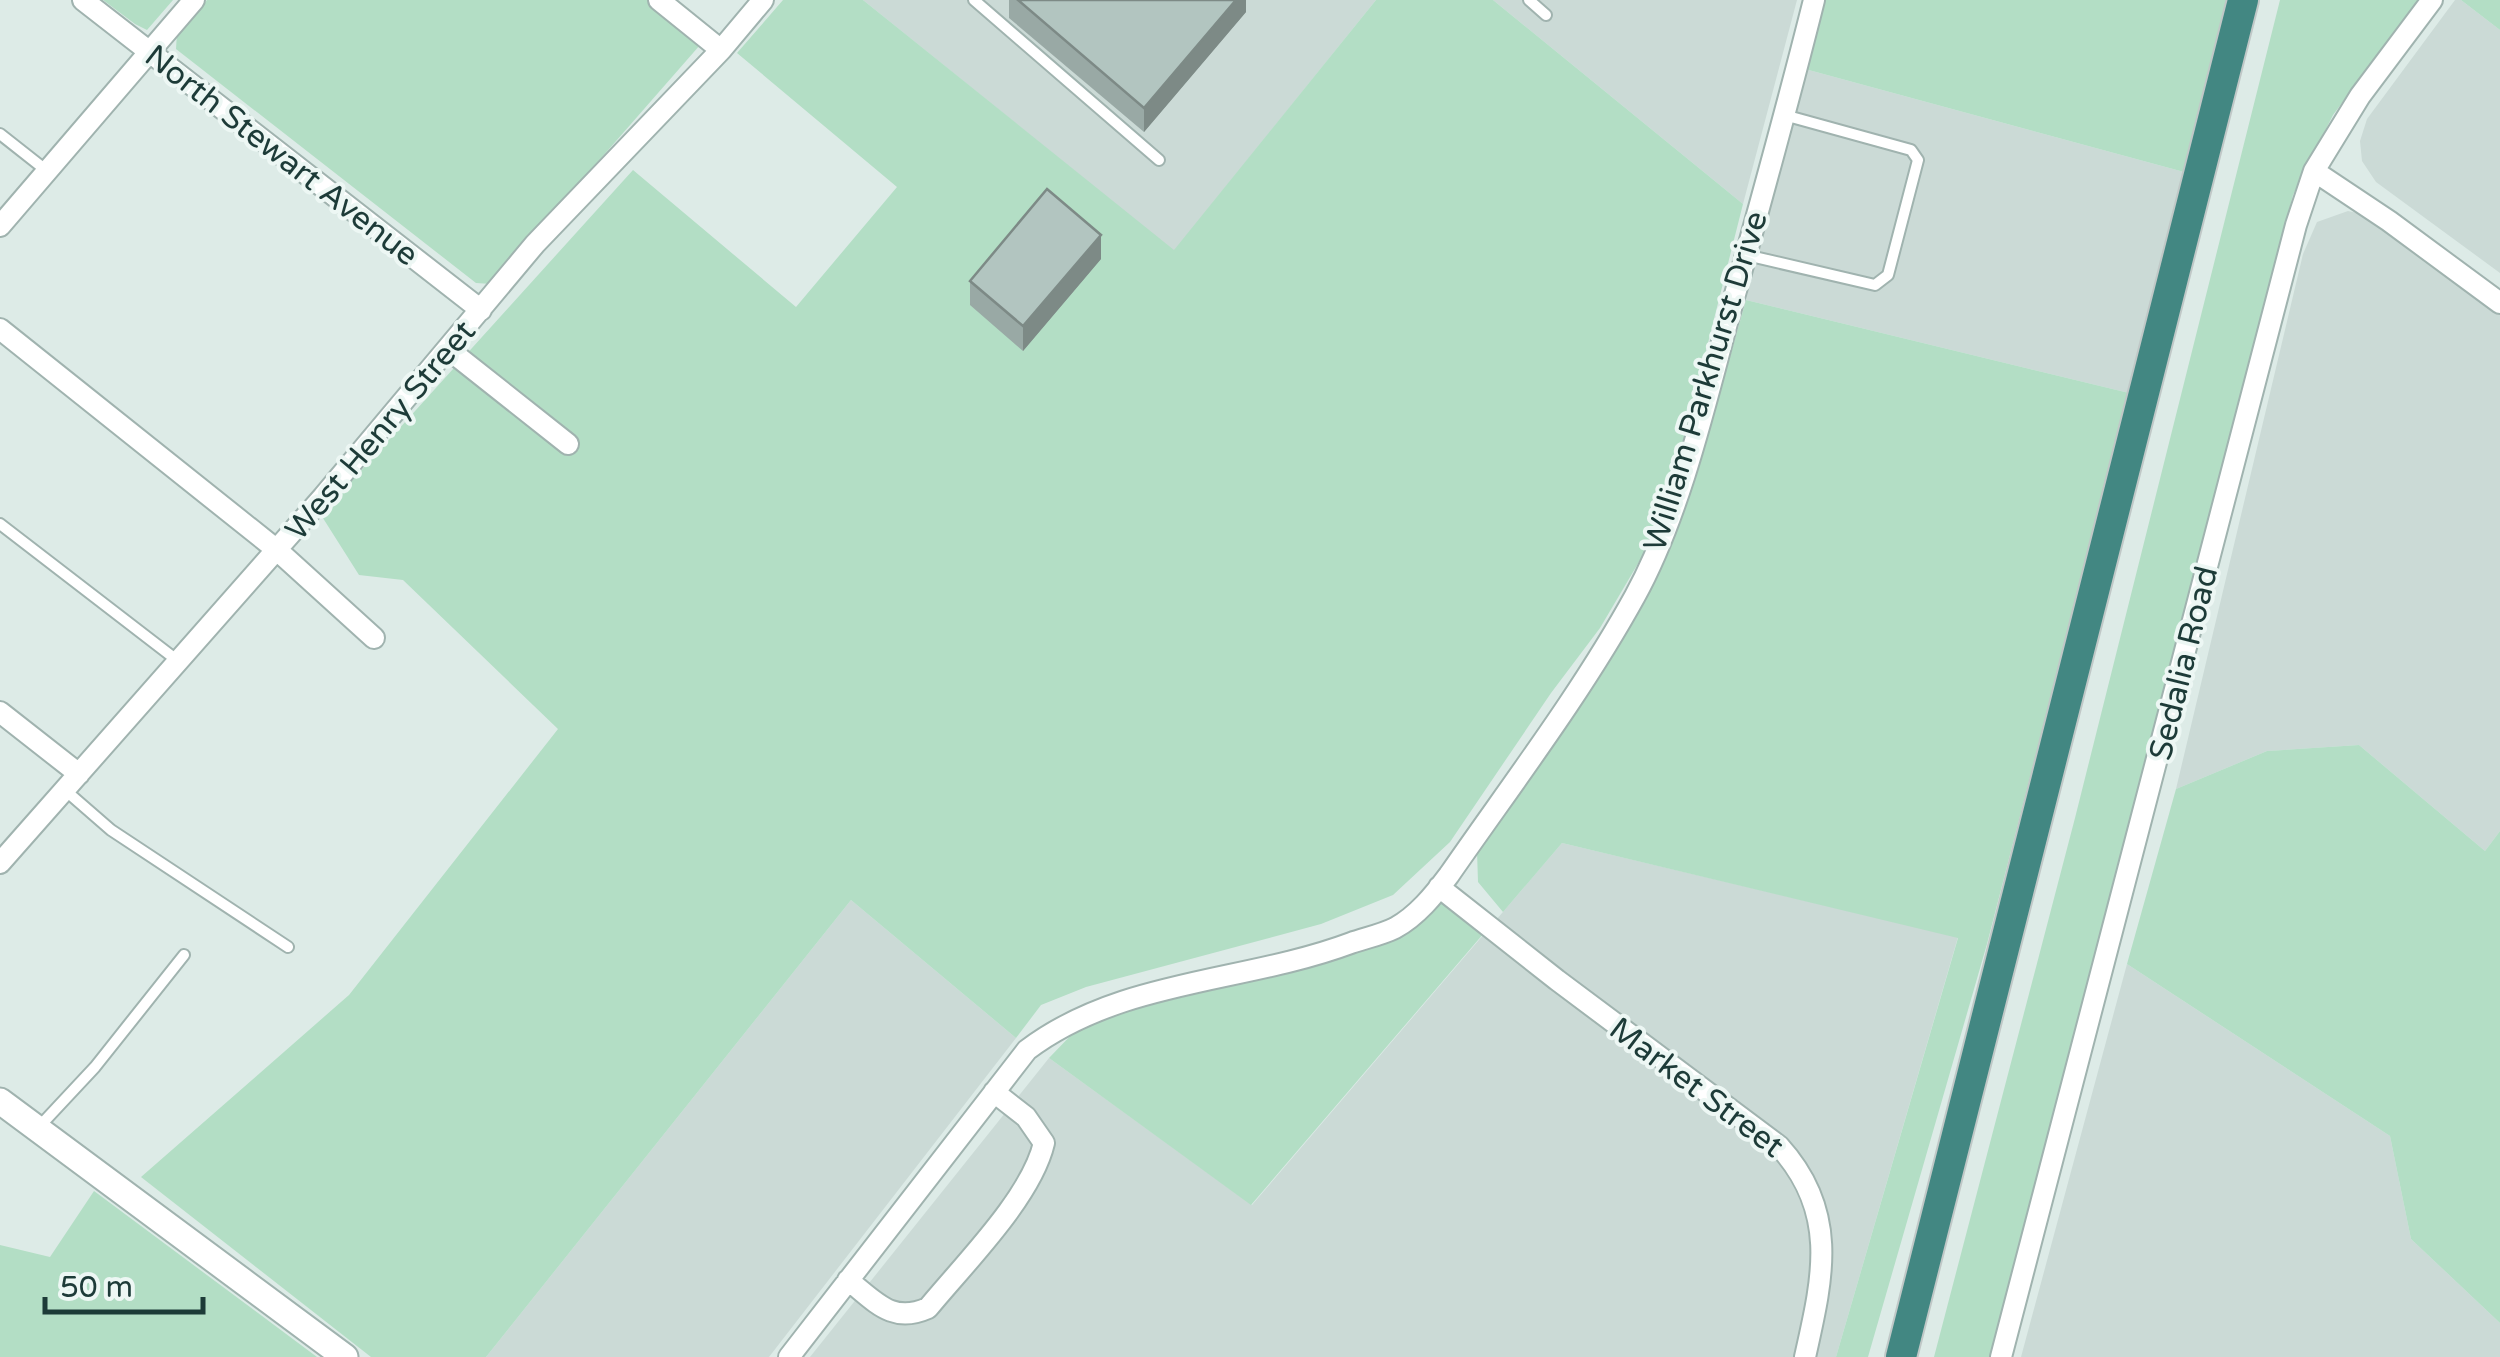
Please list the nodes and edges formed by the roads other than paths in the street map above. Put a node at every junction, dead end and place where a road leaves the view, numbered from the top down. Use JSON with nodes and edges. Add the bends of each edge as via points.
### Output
{"nodes":[{"id":1,"x":83,"y":0,"type":"edge"},
{"id":2,"x":194,"y":0,"type":"edge"},
{"id":3,"x":659,"y":0,"type":"edge"},
{"id":4,"x":763,"y":0,"type":"edge"},
{"id":5,"x":974,"y":0,"type":"edge"},
{"id":6,"x":1530,"y":0,"type":"edge"},
{"id":7,"x":1814,"y":0,"type":"edge"},
{"id":8,"x":2244,"y":0,"type":"edge"},
{"id":9,"x":2432,"y":0,"type":"edge"},
{"id":10,"x":1546,"y":16,"type":"dead end"},
{"id":11,"x":720,"y":50,"type":"junction"},
{"id":12,"x":150,"y":52,"type":"junction"},
{"id":13,"x":1784,"y":115,"type":"junction"},
{"id":14,"x":0,"y":134,"type":"edge"},
{"id":15,"x":1159,"y":160,"type":"dead end"},
{"id":16,"x":47,"y":171,"type":"junction"},
{"id":17,"x":2314,"y":172,"type":"junction"},
{"id":18,"x":0,"y":226,"type":"edge"},
{"id":19,"x":1746,"y":255,"type":"junction"},
{"id":20,"x":2500,"y":304,"type":"edge"},
{"id":21,"x":481,"y":310,"type":"junction"},
{"id":22,"x":0,"y":329,"type":"edge"},
{"id":23,"x":448,"y":348,"type":"junction"},
{"id":24,"x":568,"y":444,"type":"dead end"},
{"id":25,"x":0,"y":524,"type":"edge"},
{"id":26,"x":277,"y":550,"type":"junction"},
{"id":27,"x":374,"y":638,"type":"dead end"},
{"id":28,"x":179,"y":661,"type":"junction"},
{"id":29,"x":0,"y":712,"type":"edge"},
{"id":30,"x":79,"y":774,"type":"junction"},
{"id":31,"x":64,"y":790,"type":"junction"},
{"id":32,"x":0,"y":863,"type":"edge"},
{"id":33,"x":1440,"y":888,"type":"junction"},
{"id":34,"x":288,"y":948,"type":"dead end"},
{"id":35,"x":184,"y":955,"type":"dead end"},
{"id":36,"x":994,"y":1092,"type":"junction"},
{"id":37,"x":0,"y":1101,"type":"edge"},
{"id":38,"x":37,"y":1128,"type":"junction"},
{"id":39,"x":848,"y":1280,"type":"junction"},
{"id":40,"x":345,"y":1357,"type":"edge"},
{"id":41,"x":789,"y":1357,"type":"edge"},
{"id":42,"x":1805,"y":1357,"type":"edge"},
{"id":43,"x":1901,"y":1357,"type":"edge"},
{"id":44,"x":2002,"y":1357,"type":"edge"}],
"edges":[{"from":1,"to":12,"type":"street","name":"North Stewart Avenue"},
{"from":2,"to":12,"type":"street"},
{"from":3,"to":11,"type":"street"},
{"from":4,"to":11,"type":"street","name":"West Henry Street"},
{"from":5,"to":15,"type":"lane"},
{"from":6,"to":10,"type":"lane"},
{"from":7,"to":13,"type":"street","name":"William Parkhurst Drive"},
{"from":8,"to":43,"type":"highway"},
{"from":9,"to":17,"type":"street","name":"Sedalia Road","via":[[2360,96]]},
{"from":11,"to":21,"type":"street","name":"West Henry Street"},
{"from":12,"to":16,"type":"street"},
{"from":12,"to":21,"type":"street","name":"North Stewart Avenue"},
{"from":13,"to":19,"type":"street","name":"William Parkhurst Drive"},
{"from":13,"to":19,"type":"lane","via":[[1911,150],[1918,160],[1888,274],[1875,286]]},
{"from":14,"to":16,"type":"lane"},
{"from":16,"to":18,"type":"street"},
{"from":17,"to":20,"type":"street"},
{"from":17,"to":44,"type":"street","name":"Sedalia Road"},
{"from":19,"to":33,"type":"street","name":"William Parkhurst Drive","via":[[1674,502],[1636,594]]},
{"from":21,"to":23,"type":"street","name":"West Henry Street"},
{"from":22,"to":26,"type":"street"},
{"from":23,"to":24,"type":"street"},
{"from":23,"to":26,"type":"street","name":"West Henry Street"},
{"from":25,"to":28,"type":"lane"},
{"from":26,"to":27,"type":"street"},
{"from":26,"to":28,"type":"street","name":"West Henry Street"},
{"from":28,"to":30,"type":"street","name":"West Henry Street"},
{"from":29,"to":30,"type":"street"},
{"from":30,"to":31,"type":"street","name":"West Henry Street"},
{"from":31,"to":32,"type":"street","name":"West Henry Street"},
{"from":31,"to":34,"type":"lane","via":[[111,830]]},
{"from":33,"to":36,"type":"street","name":"William Parkhurst Drive","via":[[1395,927],[1342,947],[1142,994],[1052,1031],[1027,1050]]},
{"from":33,"to":42,"type":"street","name":"Market Street","via":[[1779,1146],[1800,1169],[1822,1237]]},
{"from":35,"to":38,"type":"lane"},
{"from":36,"to":39,"type":"street","name":"William Parkhurst Drive"},
{"from":36,"to":39,"type":"street","via":[[1026,1117],[1044,1143],[1016,1199],[928,1308],[893,1314]]},
{"from":37,"to":38,"type":"street"},
{"from":38,"to":40,"type":"street"},
{"from":39,"to":41,"type":"street","name":"William Parkhurst Drive"}]}
